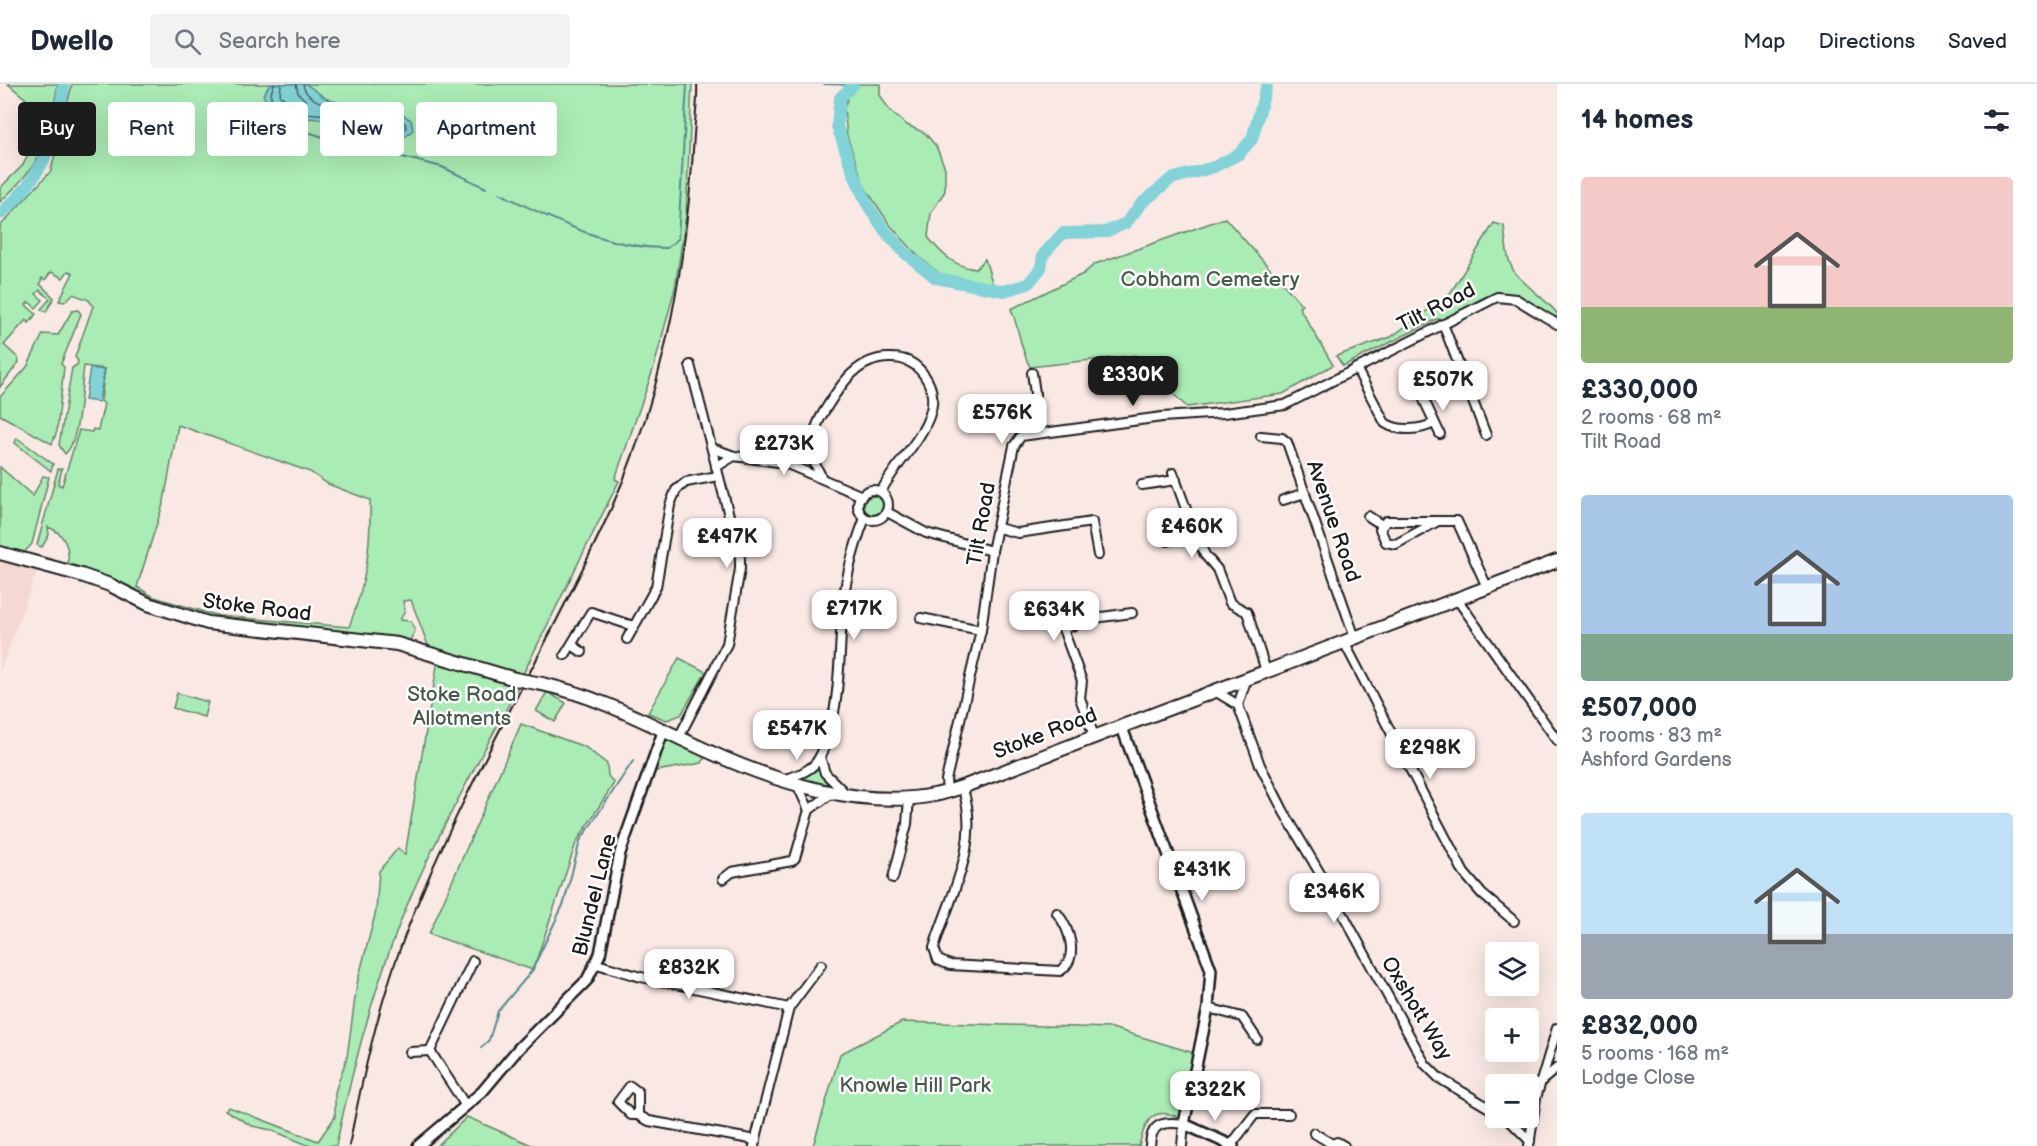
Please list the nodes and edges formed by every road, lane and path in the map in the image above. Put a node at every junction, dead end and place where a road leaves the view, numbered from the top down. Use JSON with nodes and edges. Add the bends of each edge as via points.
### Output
{"nodes":[{"id":1,"x":1443,"y":324,"type":"junction"},
{"id":2,"x":1557,"y":324,"type":"edge"},
{"id":3,"x":690,"y":365,"type":"dead end"},
{"id":4,"x":1356,"y":368,"type":"junction"},
{"id":5,"x":1032,"y":373,"type":"dead end"},
{"id":6,"x":1424,"y":400,"type":"dead end"},
{"id":7,"x":1434,"y":423,"type":"junction"},
{"id":8,"x":1031,"y":433,"type":"junction"},
{"id":9,"x":1440,"y":434,"type":"dead end"},
{"id":10,"x":1486,"y":435,"type":"dead end"},
{"id":11,"x":1261,"y":436,"type":"dead end"},
{"id":12,"x":810,"y":439,"type":"junction"},
{"id":13,"x":712,"y":448,"type":"junction"},
{"id":14,"x":734,"y":456,"type":"junction"},
{"id":15,"x":775,"y":460,"type":"junction"},
{"id":16,"x":716,"y":467,"type":"junction"},
{"id":17,"x":718,"y":476,"type":"junction"},
{"id":18,"x":821,"y":476,"type":"junction"},
{"id":19,"x":1142,"y":485,"type":"dead end"},
{"id":20,"x":881,"y":492,"type":"junction"},
{"id":21,"x":1305,"y":494,"type":"junction"},
{"id":22,"x":862,"y":496,"type":"junction"},
{"id":23,"x":1283,"y":500,"type":"dead end"},
{"id":24,"x":887,"y":512,"type":"junction"},
{"id":25,"x":1368,"y":516,"type":"dead end"},
{"id":26,"x":865,"y":518,"type":"junction"},
{"id":27,"x":1438,"y":521,"type":"junction"},
{"id":28,"x":1382,"y":525,"type":"junction"},
{"id":29,"x":998,"y":528,"type":"junction"},
{"id":30,"x":1194,"y":531,"type":"junction"},
{"id":31,"x":1168,"y":541,"type":"dead end"},
{"id":32,"x":992,"y":550,"type":"junction"},
{"id":33,"x":0,"y":553,"type":"edge"},
{"id":34,"x":1098,"y":555,"type":"dead end"},
{"id":35,"x":1557,"y":561,"type":"edge"},
{"id":36,"x":1487,"y":587,"type":"junction"},
{"id":37,"x":1457,"y":599,"type":"junction"},
{"id":38,"x":1132,"y":613,"type":"dead end"},
{"id":39,"x":921,"y":618,"type":"dead end"},
{"id":40,"x":1059,"y":619,"type":"dead end"},
{"id":41,"x":633,"y":626,"type":"junction"},
{"id":42,"x":981,"y":630,"type":"junction"},
{"id":43,"x":1063,"y":630,"type":"junction"},
{"id":44,"x":627,"y":639,"type":"dead end"},
{"id":45,"x":1350,"y":640,"type":"junction"},
{"id":46,"x":572,"y":645,"type":"junction"},
{"id":47,"x":582,"y":652,"type":"dead end"},
{"id":48,"x":565,"y":655,"type":"dead end"},
{"id":49,"x":1266,"y":671,"type":"junction"},
{"id":50,"x":1247,"y":678,"type":"junction"},
{"id":51,"x":1215,"y":691,"type":"junction"},
{"id":52,"x":1238,"y":705,"type":"junction"},
{"id":53,"x":1120,"y":725,"type":"junction"},
{"id":54,"x":664,"y":729,"type":"junction"},
{"id":55,"x":1094,"y":736,"type":"junction"},
{"id":56,"x":679,"y":737,"type":"junction"},
{"id":57,"x":1557,"y":740,"type":"edge"},
{"id":58,"x":820,"y":756,"type":"junction"},
{"id":59,"x":790,"y":781,"type":"junction"},
{"id":60,"x":962,"y":787,"type":"junction"},
{"id":61,"x":947,"y":792,"type":"junction"},
{"id":62,"x":832,"y":793,"type":"junction"},
{"id":63,"x":849,"y":796,"type":"junction"},
{"id":64,"x":909,"y":798,"type":"junction"},
{"id":65,"x":809,"y":810,"type":"junction"},
{"id":66,"x":891,"y":875,"type":"dead end"},
{"id":67,"x":723,"y":879,"type":"dead end"},
{"id":68,"x":1057,"y":913,"type":"dead end"},
{"id":69,"x":1514,"y":921,"type":"dead end"},
{"id":70,"x":473,"y":961,"type":"dead end"},
{"id":71,"x":597,"y":964,"type":"junction"},
{"id":72,"x":821,"y":965,"type":"dead end"},
{"id":73,"x":789,"y":1008,"type":"junction"},
{"id":74,"x":1208,"y":1008,"type":"junction"},
{"id":75,"x":1557,"y":1028,"type":"edge"},
{"id":76,"x":1257,"y":1039,"type":"dead end"},
{"id":77,"x":1554,"y":1048,"type":"edge"},
{"id":78,"x":430,"y":1051,"type":"junction"},
{"id":79,"x":410,"y":1052,"type":"dead end"},
{"id":80,"x":1557,"y":1068,"type":"edge"},
{"id":81,"x":1540,"y":1082,"type":"junction"},
{"id":82,"x":1539,"y":1085,"type":"edge"},
{"id":83,"x":1485,"y":1105,"type":"edge"},
{"id":84,"x":466,"y":1106,"type":"junction"},
{"id":85,"x":1289,"y":1114,"type":"dead end"},
{"id":86,"x":638,"y":1115,"type":"dead end"},
{"id":87,"x":1184,"y":1124,"type":"junction"},
{"id":88,"x":1515,"y":1128,"type":"edge"},
{"id":89,"x":1531,"y":1128,"type":"edge"},
{"id":90,"x":1314,"y":1132,"type":"dead end"},
{"id":91,"x":755,"y":1143,"type":"edge"},
{"id":92,"x":1530,"y":1144,"type":"edge"},
{"id":93,"x":1331,"y":1145,"type":"edge"},
{"id":94,"x":418,"y":1146,"type":"edge"},
{"id":95,"x":1150,"y":1146,"type":"edge"},
{"id":96,"x":1182,"y":1146,"type":"edge"},
{"id":97,"x":1232,"y":1146,"type":"edge"},
{"id":98,"x":1344,"y":1146,"type":"edge"}],
"edges":[{"from":1,"to":2,"type":"street","name":"Tilt Road","via":[[1490,298],[1503,297],[1516,299]]},
{"from":1,"to":4,"type":"street","name":"Tilt Road"},
{"from":1,"to":10,"type":"street"},
{"from":3,"to":13,"type":"street"},
{"from":4,"to":7,"type":"street","via":[[1385,423],[1422,429]]},
{"from":4,"to":8,"type":"street","name":"Tilt Road","via":[[1285,405]]},
{"from":5,"to":8,"type":"street","via":[[1035,393]]},
{"from":6,"to":7,"type":"street"},
{"from":7,"to":9,"type":"street"},
{"from":8,"to":29,"type":"street","name":"Tilt Road","via":[[1021,436],[1014,446]]},
{"from":11,"to":21,"type":"street","name":"Avenue Road","via":[[1287,442]]},
{"from":12,"to":15,"type":"street"},
{"from":12,"to":18,"type":"street","via":[[812,458]]},
{"from":12,"to":20,"type":"street","via":[[822,414],[855,369],[887,357],[918,367],[931,384],[930,416]]},
{"from":13,"to":14,"type":"street"},
{"from":13,"to":16,"type":"street"},
{"from":14,"to":15,"type":"street"},
{"from":14,"to":16,"type":"street"},
{"from":15,"to":18,"type":"street"},
{"from":16,"to":17,"type":"street"},
{"from":17,"to":41,"type":"street","via":[[686,482],[676,490],[669,505],[656,588]]},
{"from":17,"to":56,"type":"street","via":[[740,569],[727,644]]},
{"from":18,"to":22,"type":"street"},
{"from":19,"to":30,"type":"street","via":[[1174,477]]},
{"from":20,"to":22,"type":"street","via":[[872,490]]},
{"from":20,"to":24,"type":"street","via":[[888,503]]},
{"from":21,"to":23,"type":"street"},
{"from":21,"to":45,"type":"street","name":"Avenue Road"},
{"from":22,"to":26,"type":"street","via":[[859,510]]},
{"from":24,"to":26,"type":"street","via":[[878,520]]},
{"from":24,"to":32,"type":"street","via":[[926,533]]},
{"from":25,"to":28,"type":"street"},
{"from":26,"to":58,"type":"street","via":[[845,593],[838,679]]},
{"from":27,"to":28,"type":"street","via":[[1386,521]]},
{"from":27,"to":28,"type":"street","via":[[1396,544],[1386,542]]},
{"from":27,"to":36,"type":"street","via":[[1452,519],[1460,524]]},
{"from":29,"to":32,"type":"street","name":"Tilt Road"},
{"from":29,"to":34,"type":"street","via":[[1018,533],[1092,522]]},
{"from":30,"to":31,"type":"street"},
{"from":30,"to":49,"type":"street","via":[[1230,603],[1247,612]]},
{"from":32,"to":42,"type":"street","name":"Tilt Road"},
{"from":33,"to":54,"type":"main road","name":"Stoke Road","bridge":true,"via":[[81,575],[147,604],[208,623],[397,644],[515,679],[572,690]]},
{"from":35,"to":36,"type":"main road","name":"Stoke Road"},
{"from":36,"to":37,"type":"main road","name":"Stoke Road"},
{"from":37,"to":45,"type":"main road","name":"Stoke Road"},
{"from":37,"to":57,"type":"street"},
{"from":38,"to":43,"type":"street","via":[[1094,618]]},
{"from":39,"to":42,"type":"street"},
{"from":40,"to":43,"type":"street"},
{"from":41,"to":44,"type":"street"},
{"from":41,"to":46,"type":"street","via":[[591,612]]},
{"from":42,"to":61,"type":"street","name":"Tilt Road","via":[[946,780]]},
{"from":43,"to":55,"type":"street","via":[[1082,681],[1080,698]]},
{"from":45,"to":49,"type":"main road","name":"Stoke Road"},
{"from":45,"to":69,"type":"street","name":"Avenue Road","via":[[1464,873]]},
{"from":46,"to":47,"type":"street"},
{"from":46,"to":48,"type":"street"},
{"from":49,"to":50,"type":"main road","name":"Stoke Road"},
{"from":50,"to":51,"type":"main road","name":"Stoke Road"},
{"from":50,"to":52,"type":"street"},
{"from":51,"to":52,"type":"street"},
{"from":51,"to":53,"type":"main road","name":"Stoke Road"},
{"from":52,"to":83,"type":"street","name":"Oxshott Way","via":[[1271,788],[1425,1064],[1439,1078]]},
{"from":53,"to":55,"type":"main road","name":"Stoke Road"},
{"from":53,"to":74,"type":"street","via":[[1209,959]]},
{"from":54,"to":56,"type":"main road","name":"Stoke Road"},
{"from":54,"to":71,"type":"street","name":"Blundel Lane","via":[[620,853]]},
{"from":55,"to":60,"type":"main road","name":"Stoke Road"},
{"from":56,"to":59,"type":"main road","name":"Stoke Road","via":[[732,762]]},
{"from":58,"to":59,"type":"street"},
{"from":58,"to":63,"type":"street","via":[[825,772]]},
{"from":59,"to":62,"type":"main road","name":"Stoke Road"},
{"from":59,"to":65,"type":"street"},
{"from":60,"to":61,"type":"main road","name":"Stoke Road"},
{"from":60,"to":68,"type":"street","via":[[968,808],[969,839],[934,948],[938,960],[950,965],[1060,971],[1068,963],[1070,935]]},
{"from":61,"to":64,"type":"main road","name":"Stoke Road"},
{"from":62,"to":63,"type":"main road","name":"Stoke Road"},
{"from":62,"to":65,"type":"street"},
{"from":63,"to":64,"type":"main road","name":"Stoke Road"},
{"from":64,"to":66,"type":"street","via":[[907,824]]},
{"from":65,"to":67,"type":"street","via":[[792,861],[732,872]]},
{"from":70,"to":78,"type":"street"},
{"from":71,"to":73,"type":"street"},
{"from":71,"to":84,"type":"street","name":"Blundel Lane","via":[[581,986]]},
{"from":72,"to":73,"type":"street"},
{"from":73,"to":91,"type":"street"},
{"from":74,"to":76,"type":"street","via":[[1242,1017]]},
{"from":74,"to":87,"type":"street"},
{"from":75,"to":77,"type":"street"},
{"from":77,"to":81,"type":"street"},
{"from":78,"to":79,"type":"street"},
{"from":78,"to":84,"type":"street"},
{"from":80,"to":81,"type":"street"},
{"from":81,"to":82,"type":"street"},
{"from":84,"to":94,"type":"street","name":"Blundel Lane"},
{"from":85,"to":97,"type":"street","via":[[1255,1114]]},
{"from":86,"to":91,"type":"street","via":[[674,1127]]},
{"from":87,"to":95,"type":"street","via":[[1160,1123],[1150,1134]]},
{"from":87,"to":96,"type":"street"},
{"from":87,"to":97,"type":"street"},
{"from":88,"to":92,"type":"street"},
{"from":89,"to":92,"type":"street"},
{"from":90,"to":93,"type":"street"},
{"from":93,"to":98,"type":"street","via":[[1337,1142]]}]}
